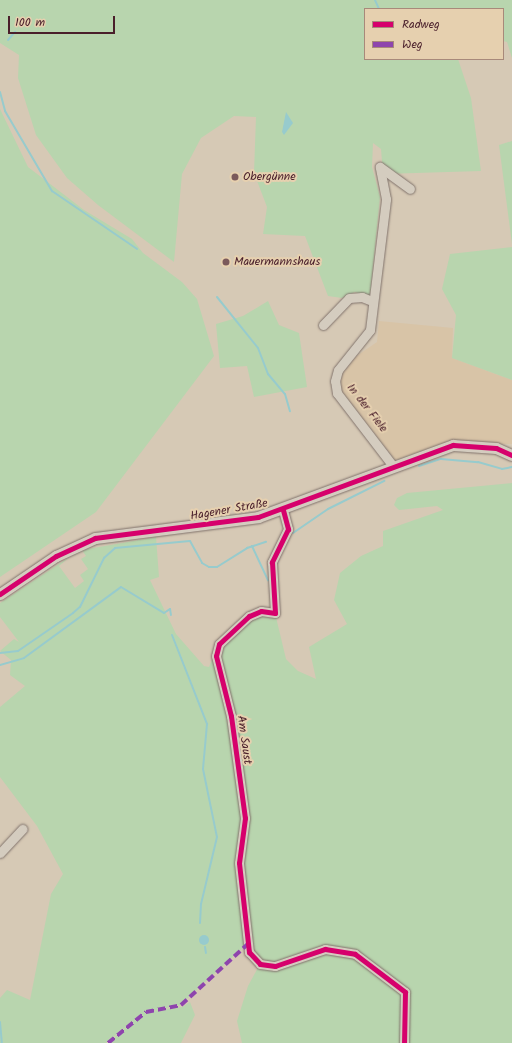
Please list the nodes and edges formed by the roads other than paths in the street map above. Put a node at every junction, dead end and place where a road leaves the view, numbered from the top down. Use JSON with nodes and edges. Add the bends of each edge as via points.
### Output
{"nodes":[{"id":1,"x":410,"y":189,"type":"dead end"},
{"id":2,"x":372,"y":301,"type":"junction"},
{"id":3,"x":323,"y":325,"type":"dead end"},
{"id":4,"x":512,"y":455,"type":"edge"},
{"id":5,"x":393,"y":466,"type":"junction"},
{"id":6,"x":283,"y":510,"type":"junction"},
{"id":7,"x":0,"y":594,"type":"edge"},
{"id":8,"x":22,"y":828,"type":"dead end"},
{"id":9,"x":0,"y":853,"type":"edge"},
{"id":10,"x":404,"y":1043,"type":"edge"}],
"edges":[{"from":1,"to":2,"type":"street","name":"In der Fiele","via":[[380,167],[386,199]]},
{"from":2,"to":3,"type":"street","via":[[362,297],[349,298]]},
{"from":2,"to":5,"type":"street","name":"In der Fiele","via":[[370,330],[338,370],[336,393]]},
{"from":4,"to":5,"type":"main road","name":"Hagener Straße","via":[[481,446],[453,445]]},
{"from":5,"to":6,"type":"main road","name":"Hagener Straße"},
{"from":6,"to":7,"type":"main road","name":"Hagener Straße","via":[[224,523],[95,538],[56,556]]},
{"from":6,"to":10,"type":"street","name":"Am Saust","via":[[288,529],[272,562],[275,613],[261,611],[249,616],[219,644],[216,656],[231,716],[245,818],[239,863],[249,952],[260,964],[275,966],[325,949],[340,948],[355,954],[405,992]]},
{"from":8,"to":9,"type":"street"}]}
